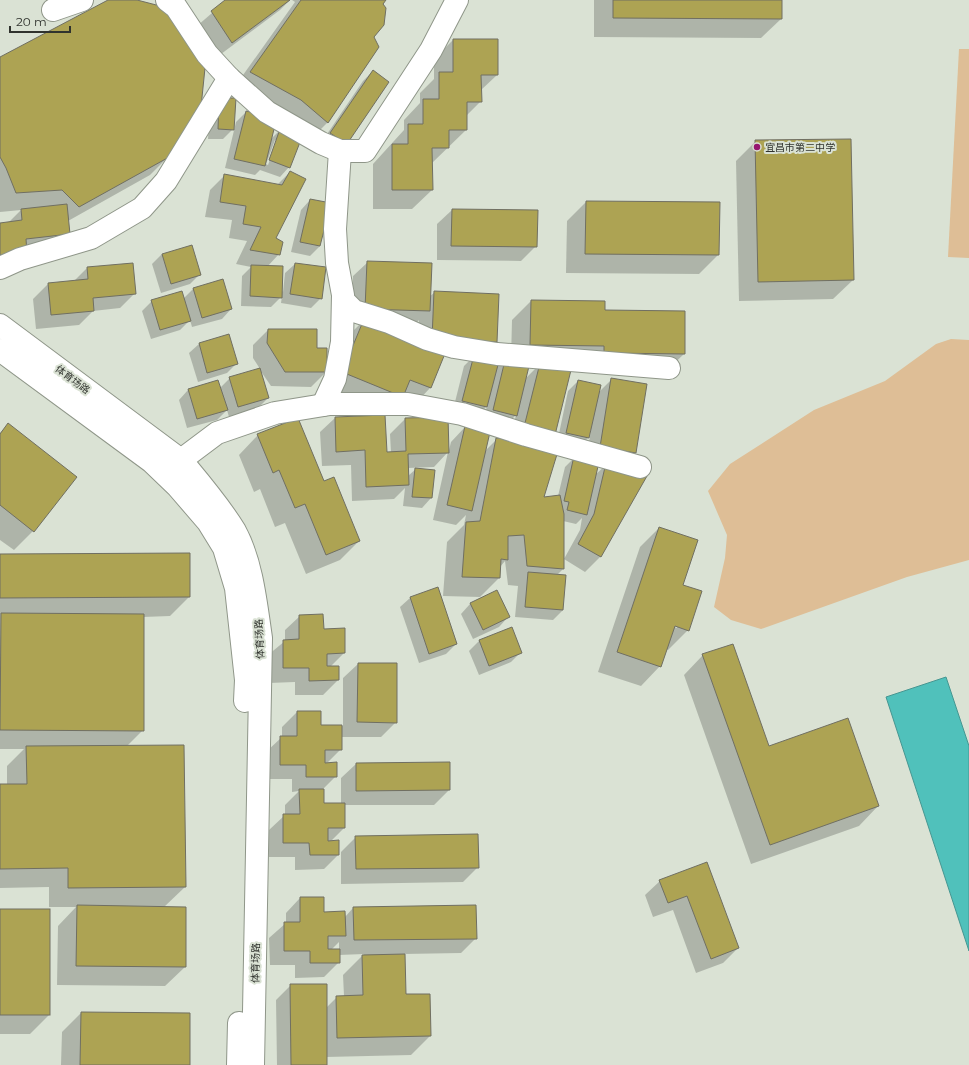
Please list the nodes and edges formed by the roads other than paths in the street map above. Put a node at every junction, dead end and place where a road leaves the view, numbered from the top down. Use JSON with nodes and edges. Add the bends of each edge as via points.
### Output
{"nodes":[{"id":1,"x":82,"y":0,"type":"edge"},
{"id":2,"x":167,"y":0,"type":"edge"},
{"id":3,"x":457,"y":0,"type":"edge"},
{"id":4,"x":53,"y":10,"type":"dead end"},
{"id":5,"x":229,"y":78,"type":"junction"},
{"id":6,"x":340,"y":151,"type":"junction"},
{"id":7,"x":0,"y":268,"type":"edge"},
{"id":8,"x":343,"y":300,"type":"junction"},
{"id":9,"x":0,"y":325,"type":"edge"},
{"id":10,"x":0,"y":350,"type":"edge"},
{"id":11,"x":669,"y":368,"type":"dead end"},
{"id":12,"x":323,"y":405,"type":"junction"},
{"id":13,"x":181,"y":460,"type":"junction"},
{"id":14,"x":640,"y":467,"type":"dead end"},
{"id":15,"x":238,"y":1065,"type":"edge"},
{"id":16,"x":254,"y":1065,"type":"edge"}],
"edges":[{"from":1,"to":4,"type":"main road"},
{"from":2,"to":5,"type":"main road","via":[[176,7],[207,54]]},
{"from":3,"to":6,"type":"main road","via":[[431,50],[365,151]]},
{"from":5,"to":6,"type":"main road","via":[[267,112]]},
{"from":5,"to":7,"type":"main road","via":[[166,181],[142,208],[91,238],[20,259]]},
{"from":6,"to":8,"type":"main road","via":[[335,229]]},
{"from":8,"to":11,"type":"main road","via":[[354,310],[454,347],[497,354]]},
{"from":8,"to":12,"type":"main road","via":[[342,342],[335,379]]},
{"from":9,"to":13,"type":"main road","name":"体育场路"},
{"from":10,"to":15,"type":"main road","name":"体育场路","via":[[152,462],[204,516],[224,548],[236,588],[246,680]]},
{"from":12,"to":13,"type":"main road","via":[[275,413],[217,433]]},
{"from":12,"to":14,"type":"main road","via":[[408,404],[462,414]]},
{"from":13,"to":16,"type":"main road","name":"体育场路","via":[[204,487],[235,532],[256,597],[261,638]]}]}
